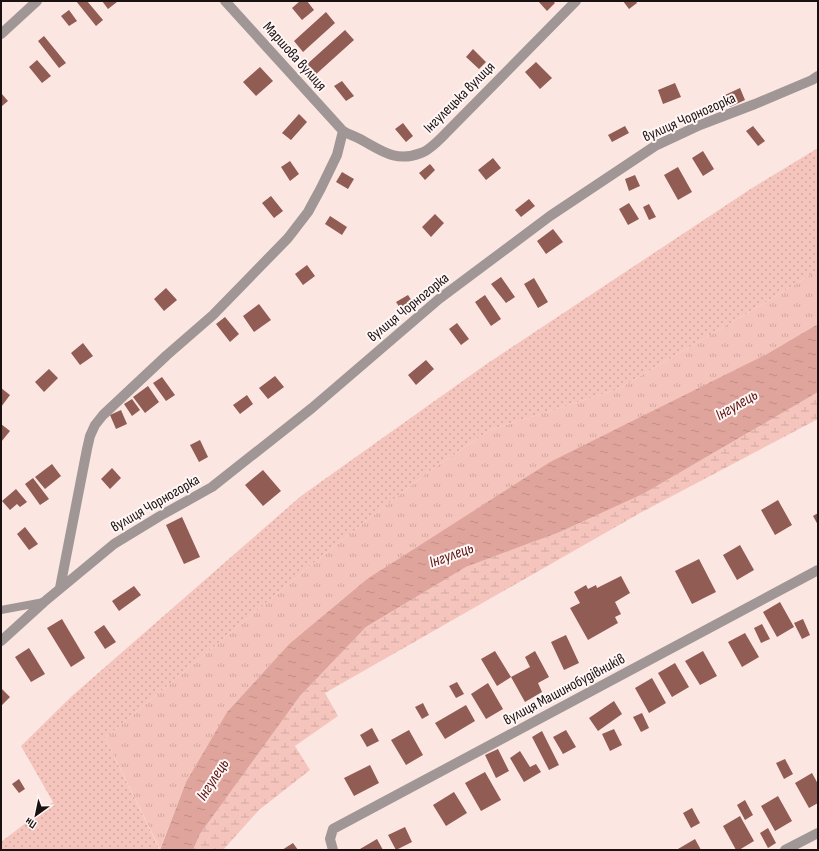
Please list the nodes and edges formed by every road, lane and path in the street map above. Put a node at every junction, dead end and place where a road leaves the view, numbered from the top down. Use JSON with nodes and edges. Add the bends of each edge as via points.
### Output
{"nodes":[{"id":1,"x":37,"y":1,"type":"edge"},
{"id":2,"x":225,"y":1,"type":"edge"},
{"id":3,"x":576,"y":1,"type":"edge"},
{"id":4,"x":1,"y":34,"type":"edge"},
{"id":5,"x":818,"y":76,"type":"edge"},
{"id":6,"x":342,"y":132,"type":"junction"},
{"id":7,"x":818,"y":570,"type":"edge"},
{"id":8,"x":60,"y":588,"type":"junction"},
{"id":9,"x":44,"y":602,"type":"junction"},
{"id":10,"x":1,"y":610,"type":"edge"},
{"id":11,"x":1,"y":641,"type":"edge"},
{"id":12,"x":818,"y":833,"type":"edge"},
{"id":13,"x":333,"y":850,"type":"edge"},
{"id":14,"x":785,"y":850,"type":"edge"}],
"edges":[{"from":1,"to":4,"type":"street"},
{"from":2,"to":6,"type":"street","name":"Маршова вулиця"},
{"from":3,"to":6,"type":"street","name":"Інгулецька вулиця","via":[[447,132],[421,153],[405,157],[389,155]]},
{"from":5,"to":8,"type":"street","name":"вулиця Чорногорка","via":[[655,146],[550,216],[439,299],[312,408],[212,487],[114,544]]},
{"from":6,"to":8,"type":"street","via":[[337,156],[321,188],[308,212],[288,238],[213,315],[117,401],[95,425],[87,449]]},
{"from":7,"to":13,"type":"street","name":"вулиця Машинобудівників","via":[[333,830],[330,839]]},
{"from":8,"to":9,"type":"street","name":"вулиця Чорногорка"},
{"from":9,"to":10,"type":"lane"},
{"from":9,"to":11,"type":"street","name":"вулиця Чорногорка"},
{"from":12,"to":14,"type":"street"}]}
